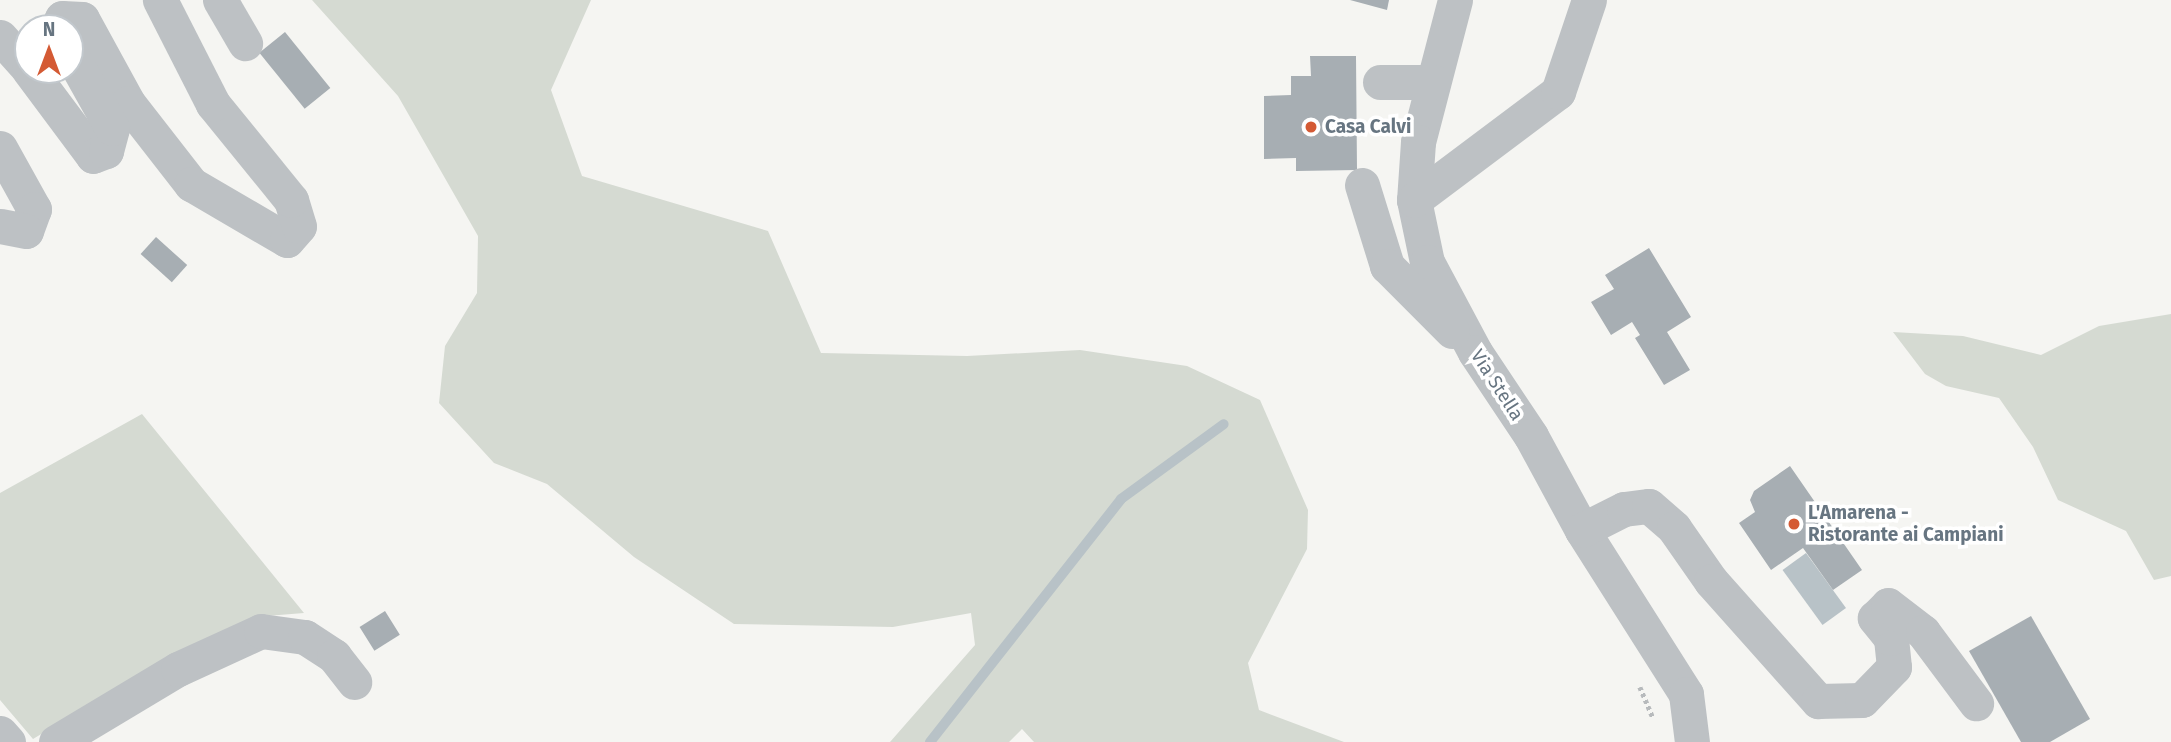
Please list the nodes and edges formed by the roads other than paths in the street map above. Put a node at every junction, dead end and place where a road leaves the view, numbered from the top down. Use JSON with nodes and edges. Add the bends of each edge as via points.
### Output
{"nodes":[{"id":1,"x":160,"y":0,"type":"edge"},
{"id":2,"x":219,"y":0,"type":"edge"},
{"id":3,"x":1455,"y":0,"type":"edge"},
{"id":4,"x":1589,"y":0,"type":"edge"},
{"id":5,"x":84,"y":23,"type":"edge"},
{"id":6,"x":0,"y":37,"type":"edge"},
{"id":7,"x":245,"y":43,"type":"dead end"},
{"id":8,"x":14,"y":52,"type":"edge"},
{"id":9,"x":84,"y":77,"type":"edge"},
{"id":10,"x":1380,"y":82,"type":"dead end"},
{"id":11,"x":1433,"y":82,"type":"junction"},
{"id":12,"x":40,"y":84,"type":"edge"},
{"id":13,"x":0,"y":148,"type":"edge"},
{"id":14,"x":1362,"y":185,"type":"dead end"},
{"id":15,"x":1414,"y":200,"type":"junction"},
{"id":16,"x":0,"y":226,"type":"edge"},
{"id":17,"x":1475,"y":352,"type":"junction"},
{"id":18,"x":1582,"y":530,"type":"junction"},
{"id":19,"x":354,"y":682,"type":"dead end"},
{"id":20,"x":1976,"y":703,"type":"dead end"},
{"id":21,"x":0,"y":733,"type":"edge"},
{"id":22,"x":1697,"y":735,"type":"edge"},
{"id":23,"x":8,"y":742,"type":"edge"},
{"id":24,"x":56,"y":742,"type":"edge"}],
"edges":[{"from":1,"to":5,"type":"street","via":[[212,104],[291,200],[299,226],[287,240],[191,184],[128,103]]},
{"from":2,"to":7,"type":"street"},
{"from":3,"to":11,"type":"street","name":"Via Stella"},
{"from":4,"to":15,"type":"street","via":[[1558,92]]},
{"from":6,"to":8,"type":"street"},
{"from":9,"to":12,"type":"street","via":[[112,128],[106,151],[93,156]]},
{"from":10,"to":11,"type":"street"},
{"from":11,"to":15,"type":"street","name":"Via Stella","via":[[1418,142]]},
{"from":13,"to":16,"type":"street","via":[[34,209],[26,231]]},
{"from":14,"to":17,"type":"street","via":[[1387,266]]},
{"from":15,"to":17,"type":"street","name":"Via Stella","via":[[1427,262]]},
{"from":17,"to":18,"type":"street","name":"Via Stella","via":[[1531,436]]},
{"from":18,"to":20,"type":"street","via":[[1624,509],[1649,506],[1674,528],[1711,581],[1818,701],[1861,699],[1894,667],[1892,638],[1875,618],[1888,605],[1923,632]]},
{"from":18,"to":22,"type":"street","name":"Via Stella","via":[[1686,694]]},
{"from":19,"to":24,"type":"street","via":[[334,656],[305,637],[261,631],[178,669]]},
{"from":21,"to":23,"type":"street"}]}
